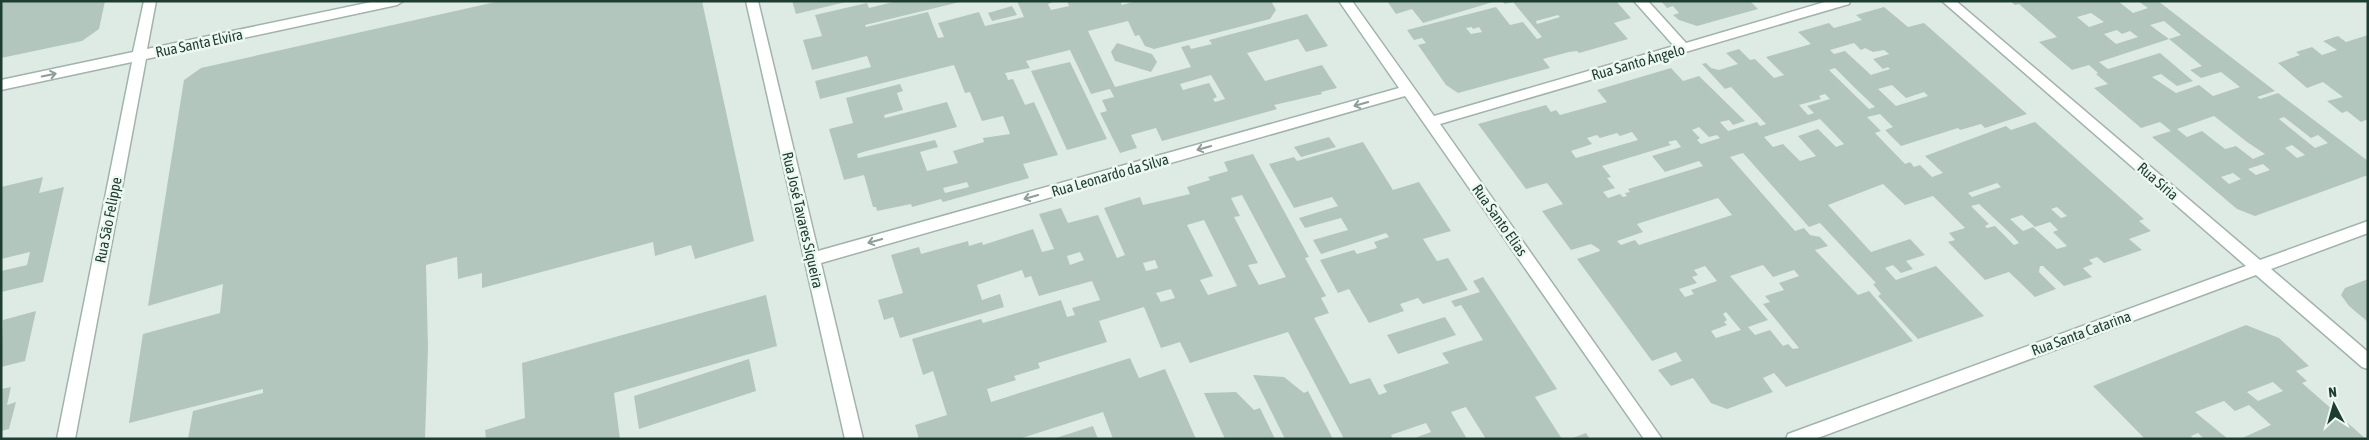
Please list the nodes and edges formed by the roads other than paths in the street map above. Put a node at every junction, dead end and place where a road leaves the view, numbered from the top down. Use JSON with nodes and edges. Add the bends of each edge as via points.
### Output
{"nodes":[{"id":1,"x":150,"y":1,"type":"edge"},
{"id":2,"x":397,"y":1,"type":"edge"},
{"id":3,"x":752,"y":1,"type":"edge"},
{"id":4,"x":1345,"y":1,"type":"edge"},
{"id":5,"x":1640,"y":1,"type":"edge"},
{"id":6,"x":1844,"y":1,"type":"edge"},
{"id":7,"x":1948,"y":1,"type":"edge"},
{"id":8,"x":1683,"y":48,"type":"junction"},
{"id":9,"x":140,"y":56,"type":"junction"},
{"id":10,"x":1,"y":86,"type":"edge"},
{"id":11,"x":1408,"y":90,"type":"junction"},
{"id":12,"x":1431,"y":122,"type":"junction"},
{"id":13,"x":2368,"y":227,"type":"edge"},
{"id":14,"x":812,"y":259,"type":"junction"},
{"id":15,"x":2258,"y":267,"type":"junction"},
{"id":16,"x":2368,"y":362,"type":"edge"},
{"id":17,"x":66,"y":439,"type":"edge"},
{"id":18,"x":854,"y":439,"type":"edge"},
{"id":19,"x":1654,"y":439,"type":"edge"},
{"id":20,"x":1794,"y":439,"type":"edge"}],
"edges":[{"from":1,"to":9,"type":"street","name":"Rua São Felippe"},
{"from":2,"to":9,"type":"street","name":"Rua Santa Elvira"},
{"from":3,"to":14,"type":"street","name":"Rua José Tavares Siqueira"},
{"from":4,"to":11,"type":"street","name":"Rua Santo Elias"},
{"from":5,"to":8,"type":"street"},
{"from":6,"to":8,"type":"street","name":"Rua Santo Ângelo"},
{"from":7,"to":15,"type":"street","name":"Rua Síria"},
{"from":8,"to":12,"type":"street","name":"Rua Santo Ângelo"},
{"from":10,"to":9,"type":"street","name":"Rua Santa Elvira","one_way":true},
{"from":9,"to":17,"type":"street","name":"Rua São Felippe"},
{"from":11,"to":12,"type":"street","name":"Rua Santo Elias"},
{"from":11,"to":14,"type":"street","name":"Rua Leonardo da Silva","one_way":true},
{"from":12,"to":19,"type":"street","name":"Rua Santo Elias"},
{"from":13,"to":15,"type":"street","name":"Rua Santa Catarina"},
{"from":14,"to":18,"type":"street","name":"Rua José Tavares Siqueira"},
{"from":15,"to":16,"type":"street","name":"Rua Síria"},
{"from":15,"to":20,"type":"street","name":"Rua Santa Catarina"}]}
